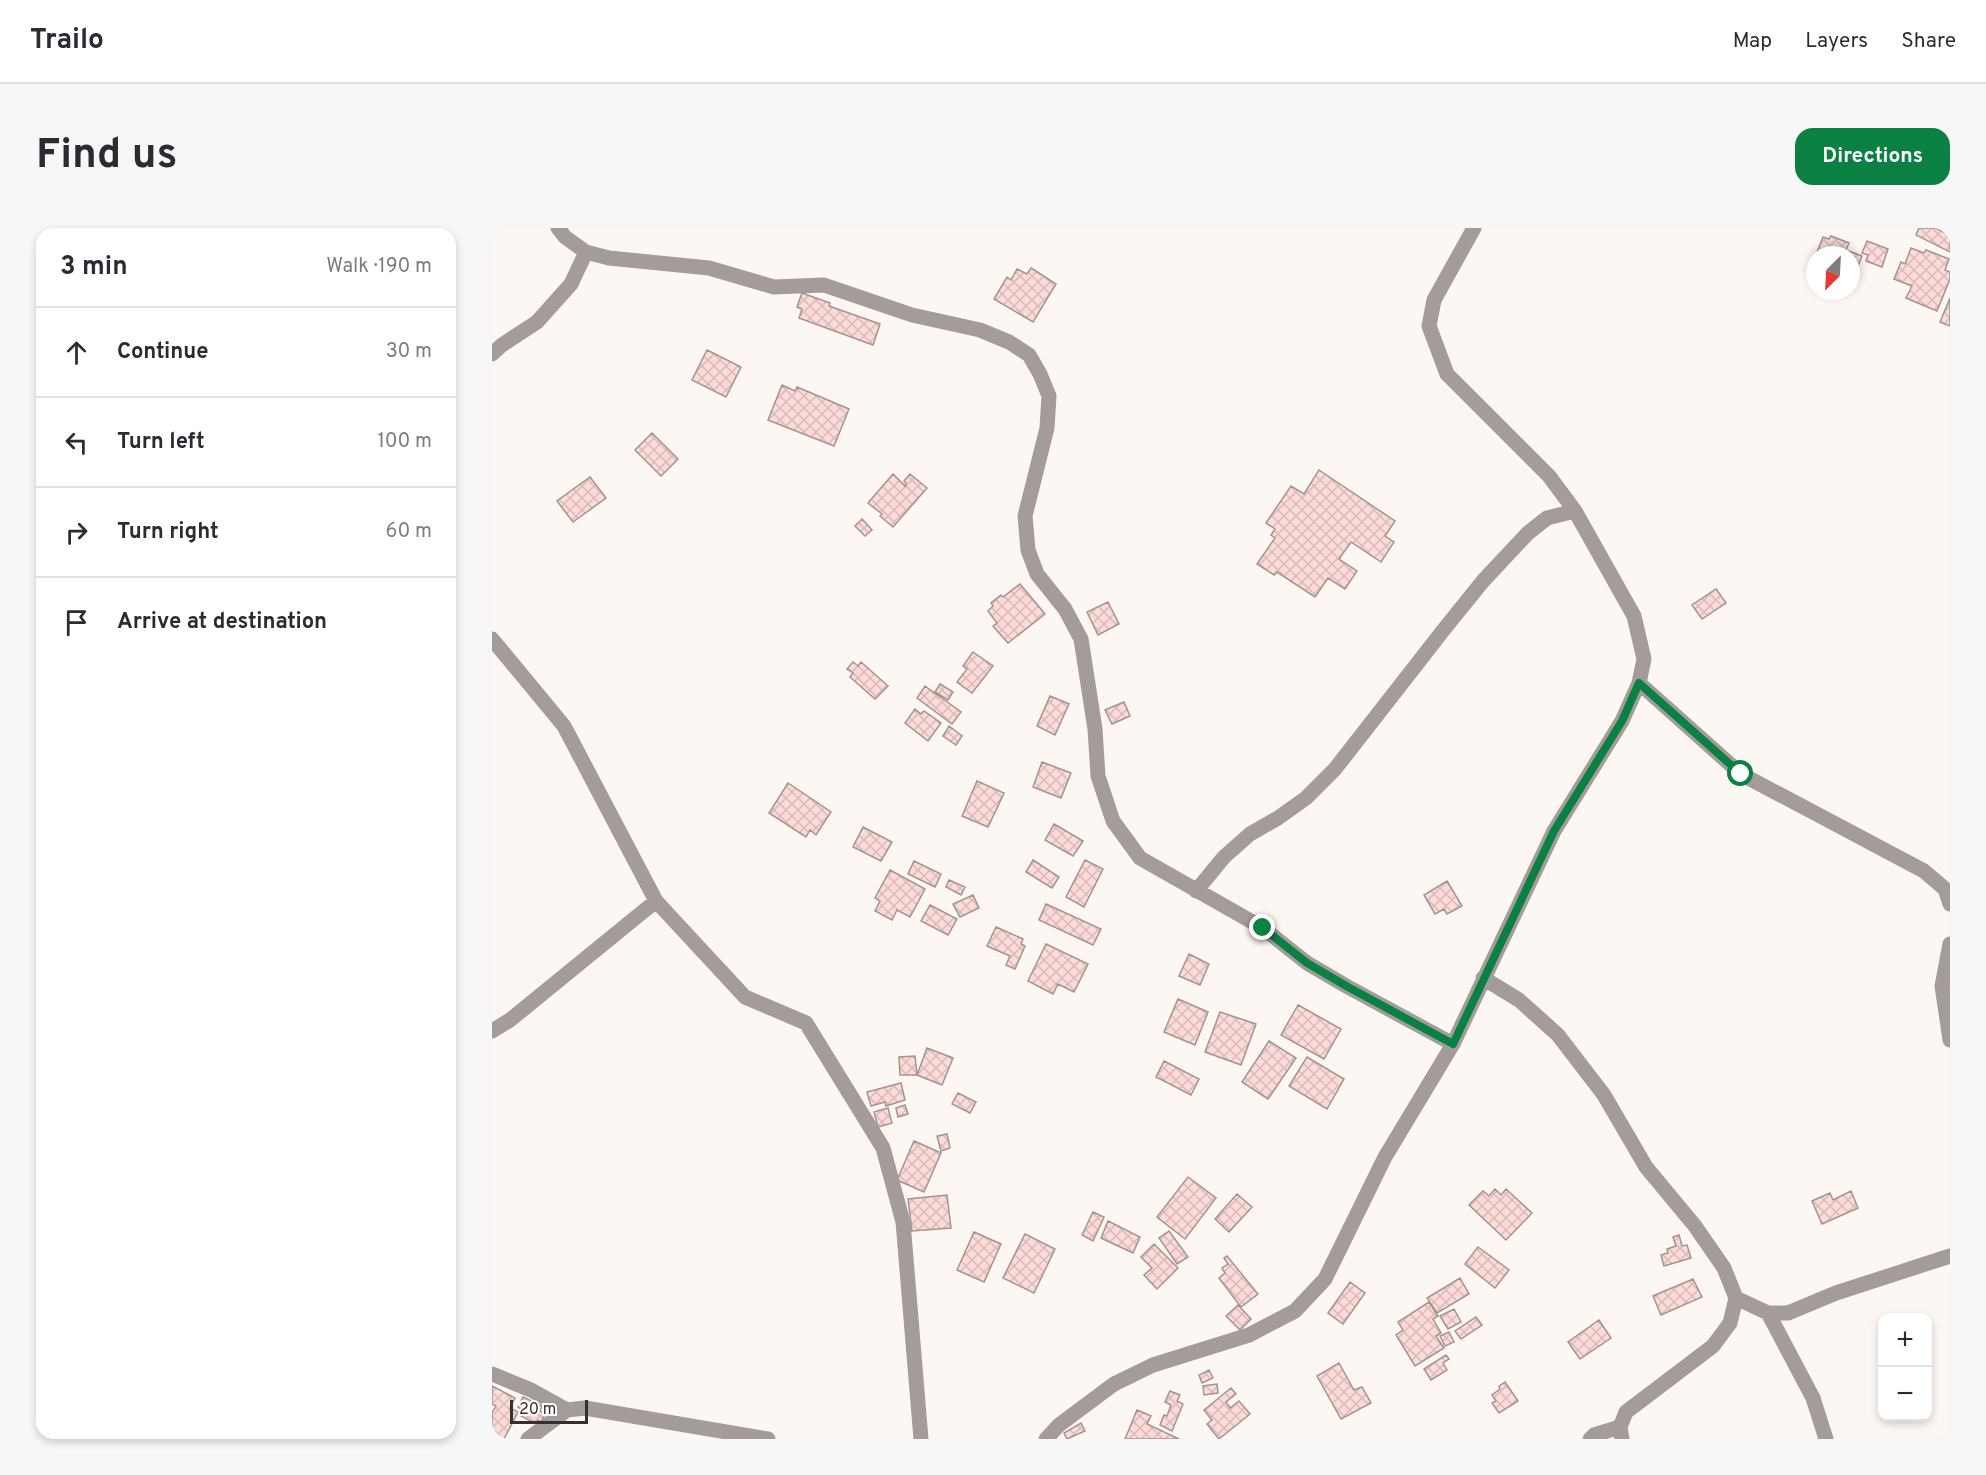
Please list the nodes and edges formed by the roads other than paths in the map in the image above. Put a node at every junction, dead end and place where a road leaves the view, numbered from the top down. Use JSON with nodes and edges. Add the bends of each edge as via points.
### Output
{"nodes":[{"id":1,"x":558,"y":228,"type":"edge"},
{"id":2,"x":1474,"y":228,"type":"edge"},
{"id":3,"x":586,"y":252,"type":"junction"},
{"id":4,"x":492,"y":354,"type":"edge"},
{"id":5,"x":1575,"y":511,"type":"junction"},
{"id":6,"x":492,"y":639,"type":"edge"},
{"id":7,"x":1639,"y":683,"type":"junction"},
{"id":8,"x":1947,"y":886,"type":"edge"},
{"id":9,"x":1196,"y":891,"type":"junction"},
{"id":10,"x":656,"y":901,"type":"junction"},
{"id":11,"x":1950,"y":904,"type":"edge"},
{"id":12,"x":1950,"y":944,"type":"edge"},
{"id":13,"x":1484,"y":978,"type":"junction"},
{"id":14,"x":492,"y":1031,"type":"edge"},
{"id":15,"x":1950,"y":1040,"type":"edge"},
{"id":16,"x":1453,"y":1044,"type":"junction"},
{"id":17,"x":1950,"y":1256,"type":"edge"},
{"id":18,"x":1736,"y":1298,"type":"junction"},
{"id":19,"x":1768,"y":1313,"type":"junction"},
{"id":20,"x":492,"y":1374,"type":"edge"},
{"id":21,"x":567,"y":1410,"type":"junction"},
{"id":22,"x":1621,"y":1433,"type":"edge"},
{"id":23,"x":528,"y":1439,"type":"edge"},
{"id":24,"x":768,"y":1439,"type":"edge"},
{"id":25,"x":921,"y":1439,"type":"edge"},
{"id":26,"x":1046,"y":1439,"type":"edge"},
{"id":27,"x":1590,"y":1439,"type":"edge"},
{"id":28,"x":1826,"y":1439,"type":"edge"}],
"edges":[{"from":1,"to":3,"type":"street"},
{"from":2,"to":5,"type":"street","via":[[1434,300],[1430,326],[1448,374],[1549,476]]},
{"from":3,"to":4,"type":"street","via":[[571,284],[537,322]]},
{"from":3,"to":9,"type":"street","via":[[709,268],[774,287],[824,285],[912,315],[981,330],[1029,355],[1049,396],[1047,428],[1025,516],[1028,550],[1037,574],[1065,609],[1082,639],[1098,776],[1113,821],[1140,858]]},
{"from":5,"to":7,"type":"street","via":[[1634,616],[1644,659]]},
{"from":5,"to":9,"type":"street","via":[[1547,518],[1528,533],[1451,620],[1335,769],[1306,798],[1250,834],[1224,857]]},
{"from":6,"to":10,"type":"street","via":[[564,726]]},
{"from":7,"to":8,"type":"street","via":[[1741,774]]},
{"from":7,"to":13,"type":"street","via":[[1622,721],[1554,831]]},
{"from":8,"to":11,"type":"street"},
{"from":9,"to":16,"type":"street","via":[[1263,928],[1307,963]]},
{"from":10,"to":14,"type":"street"},
{"from":10,"to":25,"type":"street","via":[[745,997],[806,1023],[883,1148],[903,1222]]},
{"from":12,"to":15,"type":"street","via":[[1942,986]]},
{"from":13,"to":16,"type":"street"},
{"from":13,"to":18,"type":"street","via":[[1519,1000],[1558,1035],[1604,1095],[1646,1167],[1724,1268]]},
{"from":16,"to":26,"type":"street","via":[[1385,1157],[1326,1278],[1295,1311],[1249,1335],[1153,1365],[1114,1384]]},
{"from":17,"to":19,"type":"street","via":[[1788,1313]]},
{"from":18,"to":19,"type":"street"},
{"from":18,"to":22,"type":"street","via":[[1730,1323],[1713,1346],[1626,1412]]},
{"from":19,"to":28,"type":"street","via":[[1813,1398]]},
{"from":20,"to":21,"type":"street"},
{"from":21,"to":23,"type":"street"},
{"from":21,"to":24,"type":"street","via":[[585,1408]]},
{"from":22,"to":27,"type":"street","via":[[1594,1435]]}]}
